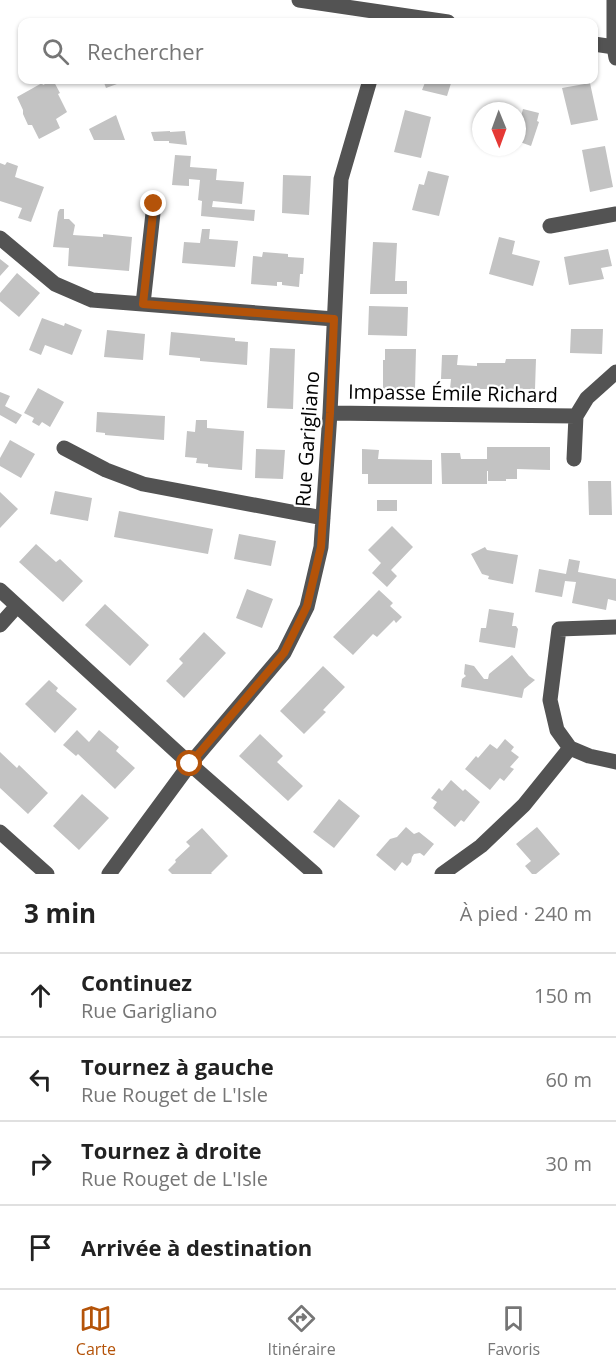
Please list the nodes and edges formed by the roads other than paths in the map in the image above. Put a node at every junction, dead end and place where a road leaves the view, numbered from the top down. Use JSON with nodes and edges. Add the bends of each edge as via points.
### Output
{"nodes":[{"id":1,"x":299,"y":0,"type":"edge"},
{"id":2,"x":614,"y":0,"type":"edge"},
{"id":3,"x":389,"y":12,"type":"edge"},
{"id":4,"x":424,"y":18,"type":"edge"},
{"id":5,"x":598,"y":46,"type":"edge"},
{"id":6,"x":615,"y":53,"type":"edge"},
{"id":7,"x":369,"y":84,"type":"edge"},
{"id":8,"x":154,"y":204,"type":"dead end"},
{"id":9,"x":616,"y":214,"type":"edge"},
{"id":10,"x":550,"y":226,"type":"dead end"},
{"id":11,"x":0,"y":238,"type":"edge"},
{"id":12,"x":143,"y":304,"type":"junction"},
{"id":13,"x":334,"y":319,"type":"junction"},
{"id":14,"x":616,"y":372,"type":"edge"},
{"id":15,"x":330,"y":413,"type":"junction"},
{"id":16,"x":576,"y":416,"type":"junction"},
{"id":17,"x":64,"y":447,"type":"dead end"},
{"id":18,"x":573,"y":459,"type":"dead end"},
{"id":19,"x":323,"y":518,"type":"junction"},
{"id":20,"x":0,"y":590,"type":"edge"},
{"id":21,"x":17,"y":606,"type":"junction"},
{"id":22,"x":0,"y":625,"type":"edge"},
{"id":23,"x":616,"y":627,"type":"edge"},
{"id":24,"x":570,"y":748,"type":"junction"},
{"id":25,"x":616,"y":762,"type":"edge"},
{"id":26,"x":190,"y":764,"type":"junction"},
{"id":27,"x":0,"y":832,"type":"edge"},
{"id":28,"x":47,"y":874,"type":"edge"},
{"id":29,"x":109,"y":874,"type":"edge"},
{"id":30,"x":315,"y":874,"type":"edge"},
{"id":31,"x":442,"y":874,"type":"edge"}],
"edges":[{"from":1,"to":3,"type":"street"},
{"from":2,"to":6,"type":"street"},
{"from":3,"to":4,"type":"street"},
{"from":5,"to":6,"type":"street"},
{"from":7,"to":13,"type":"street","name":"Rue Garigliano","via":[[341,178]]},
{"from":8,"to":12,"type":"street"},
{"from":9,"to":10,"type":"street"},
{"from":11,"to":12,"type":"street","via":[[55,284],[92,300]]},
{"from":12,"to":13,"type":"street"},
{"from":13,"to":15,"type":"street","name":"Rue Garigliano"},
{"from":14,"to":16,"type":"street","name":"Impasse Émile Richard","via":[[587,398]]},
{"from":15,"to":16,"type":"street","name":"Impasse Émile Richard"},
{"from":15,"to":19,"type":"street","name":"Rue Garigliano"},
{"from":16,"to":18,"type":"street","name":"Impasse Émile Richard"},
{"from":17,"to":19,"type":"street","via":[[106,470],[143,484]]},
{"from":19,"to":26,"type":"street","name":"Rue Garigliano","via":[[321,547],[307,606],[284,653]]},
{"from":20,"to":21,"type":"street"},
{"from":21,"to":22,"type":"street"},
{"from":21,"to":26,"type":"street"},
{"from":23,"to":24,"type":"street","via":[[559,628],[550,700],[557,730]]},
{"from":24,"to":25,"type":"street"},
{"from":24,"to":31,"type":"street","via":[[524,805],[481,846]]},
{"from":26,"to":29,"type":"street","name":"Rue Garigliano"},
{"from":26,"to":30,"type":"street"},
{"from":27,"to":28,"type":"street"}]}
